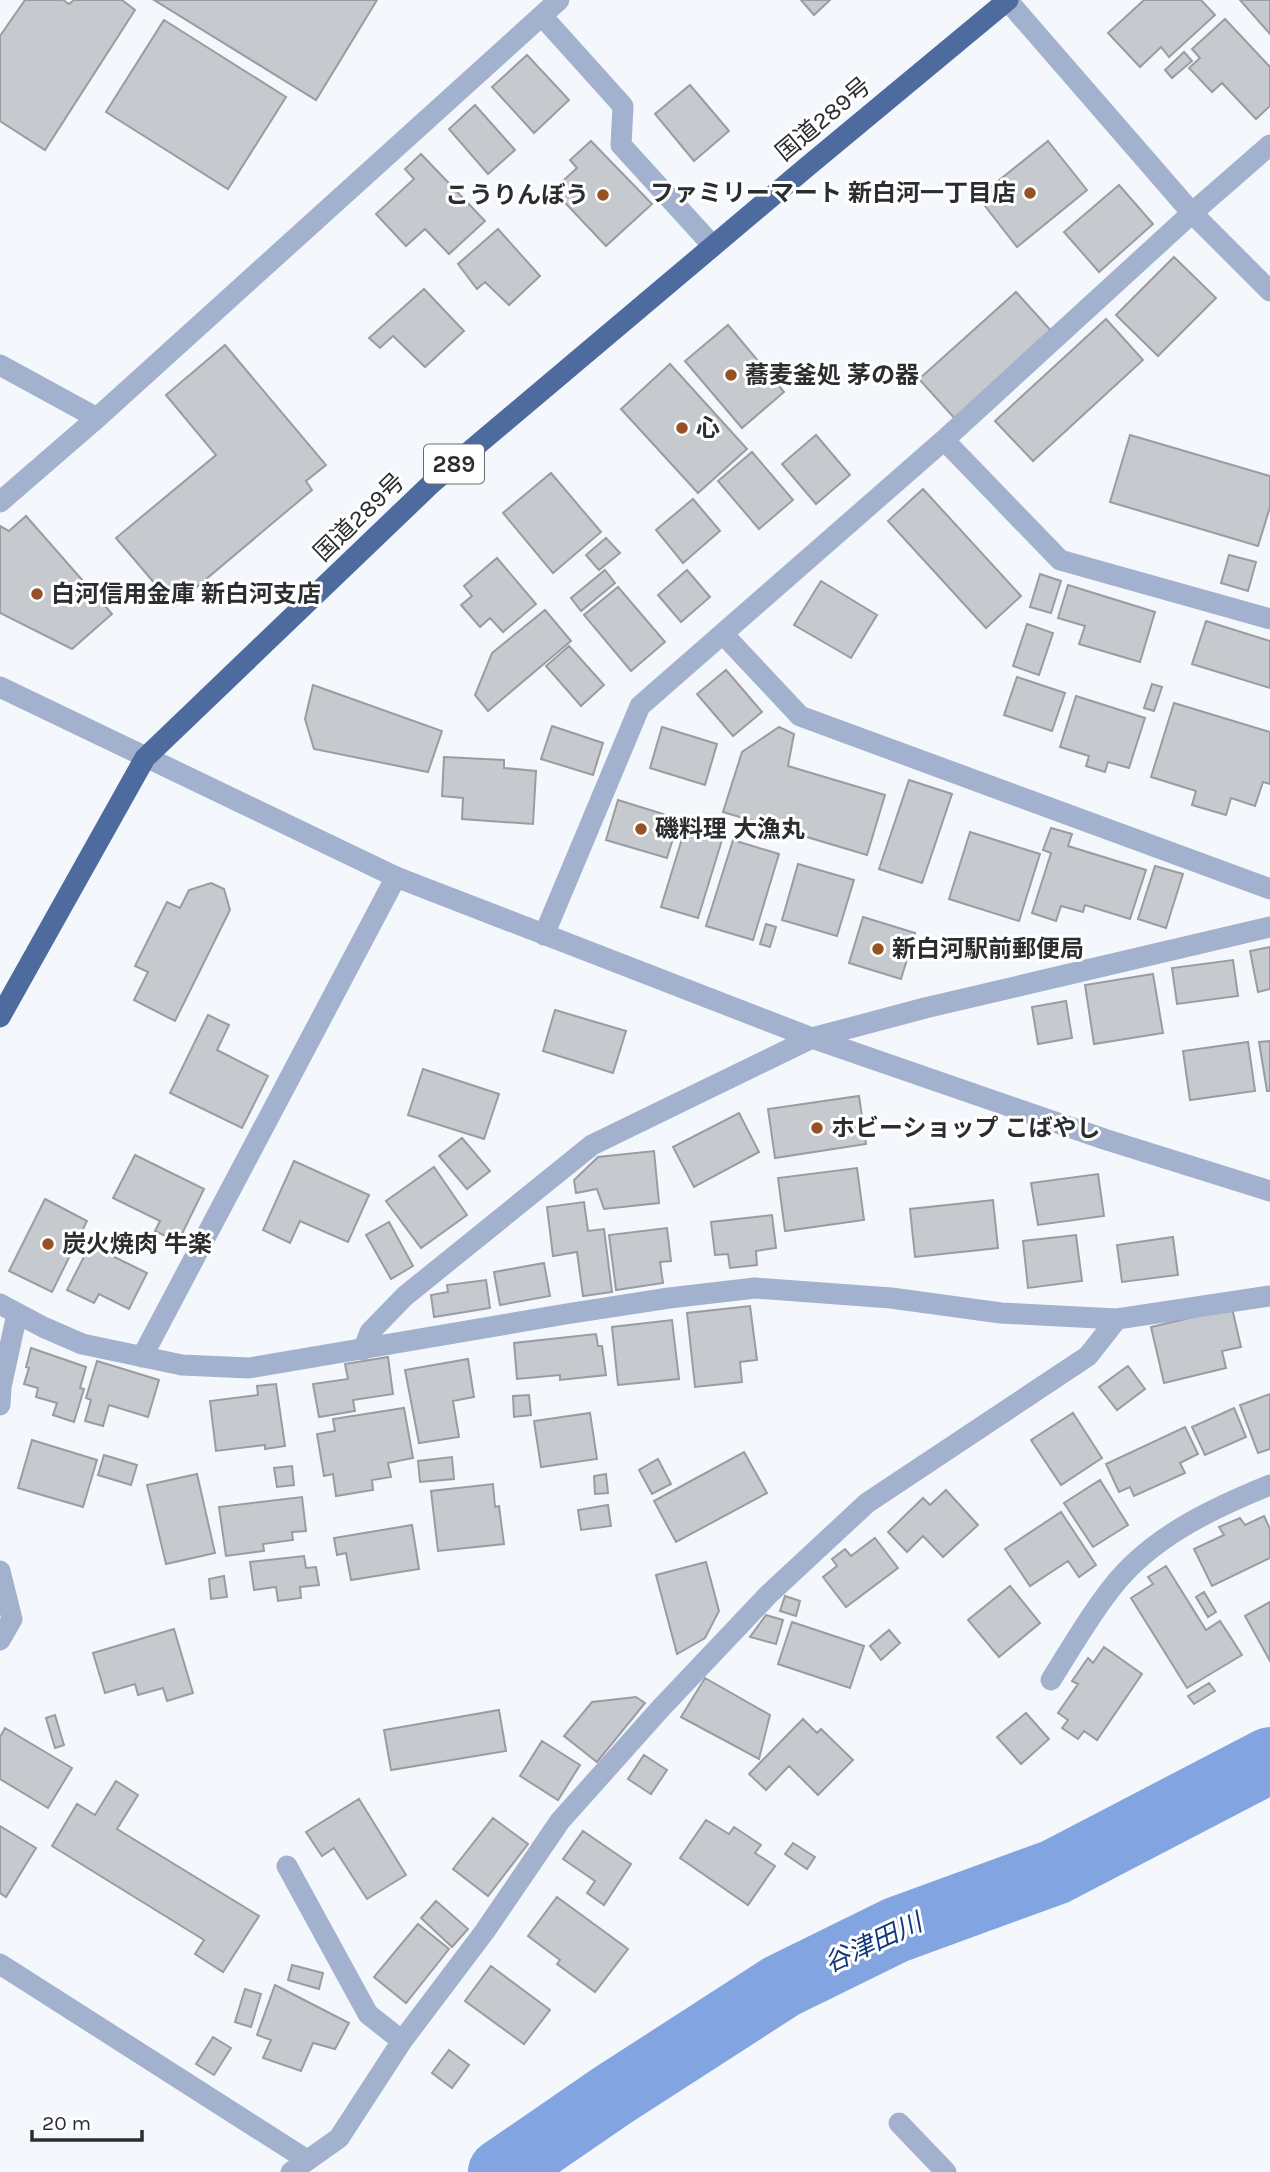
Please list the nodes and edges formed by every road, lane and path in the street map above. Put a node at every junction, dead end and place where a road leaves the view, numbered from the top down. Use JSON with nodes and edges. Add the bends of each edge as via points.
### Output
{"nodes":[{"id":1,"x":559,"y":0,"type":"edge"},
{"id":2,"x":1008,"y":0,"type":"edge"},
{"id":3,"x":542,"y":16,"type":"junction"},
{"id":4,"x":1270,"y":145,"type":"edge"},
{"id":5,"x":1192,"y":213,"type":"junction"},
{"id":6,"x":713,"y":246,"type":"junction"},
{"id":7,"x":1270,"y":291,"type":"edge"},
{"id":8,"x":0,"y":365,"type":"edge"},
{"id":9,"x":97,"y":418,"type":"junction"},
{"id":10,"x":944,"y":440,"type":"junction"},
{"id":11,"x":0,"y":502,"type":"edge"},
{"id":12,"x":1270,"y":620,"type":"edge"},
{"id":13,"x":723,"y":634,"type":"junction"},
{"id":14,"x":0,"y":687,"type":"edge"},
{"id":15,"x":145,"y":758,"type":"junction"},
{"id":16,"x":396,"y":877,"type":"junction"},
{"id":17,"x":1270,"y":889,"type":"edge"},
{"id":18,"x":1270,"y":927,"type":"edge"},
{"id":19,"x":544,"y":935,"type":"junction"},
{"id":20,"x":0,"y":1017,"type":"edge"},
{"id":21,"x":812,"y":1038,"type":"junction"},
{"id":22,"x":1270,"y":1191,"type":"edge"},
{"id":23,"x":1270,"y":1296,"type":"edge"},
{"id":24,"x":8,"y":1309,"type":"edge"},
{"id":25,"x":1117,"y":1319,"type":"junction"},
{"id":26,"x":363,"y":1350,"type":"junction"},
{"id":27,"x":142,"y":1357,"type":"junction"},
{"id":28,"x":0,"y":1405,"type":"edge"},
{"id":29,"x":1270,"y":1485,"type":"edge"},
{"id":30,"x":0,"y":1571,"type":"edge"},
{"id":31,"x":0,"y":1640,"type":"edge"},
{"id":32,"x":1051,"y":1680,"type":"dead end"},
{"id":33,"x":287,"y":1866,"type":"dead end"},
{"id":34,"x":0,"y":1964,"type":"edge"},
{"id":35,"x":402,"y":2041,"type":"junction"},
{"id":36,"x":899,"y":2123,"type":"dead end"},
{"id":37,"x":299,"y":2166,"type":"edge"},
{"id":38,"x":946,"y":2172,"type":"edge"}],
"edges":[{"from":1,"to":3,"type":"street"},
{"from":2,"to":5,"type":"street"},
{"from":2,"to":6,"type":"highway","name":"国道289号","number":"289"},
{"from":3,"to":6,"type":"street","via":[[623,106],[621,145]]},
{"from":3,"to":9,"type":"street"},
{"from":4,"to":5,"type":"street"},
{"from":5,"to":7,"type":"street"},
{"from":5,"to":10,"type":"street"},
{"from":6,"to":15,"type":"highway","name":"国道289号","number":"289","via":[[432,483]]},
{"from":8,"to":9,"type":"street"},
{"from":9,"to":11,"type":"street"},
{"from":10,"to":12,"type":"street","via":[[1060,559]]},
{"from":10,"to":13,"type":"street"},
{"from":13,"to":17,"type":"street","via":[[800,716]]},
{"from":13,"to":19,"type":"street","via":[[640,706]]},
{"from":14,"to":15,"type":"street"},
{"from":15,"to":16,"type":"street"},
{"from":15,"to":20,"type":"highway","name":"国道289号","number":"289"},
{"from":16,"to":19,"type":"street"},
{"from":16,"to":27,"type":"street"},
{"from":18,"to":21,"type":"street"},
{"from":19,"to":21,"type":"street"},
{"from":21,"to":22,"type":"street"},
{"from":21,"to":26,"type":"street","via":[[592,1144],[405,1296],[370,1332]]},
{"from":23,"to":25,"type":"street"},
{"from":24,"to":27,"type":"street","via":[[82,1344]]},
{"from":24,"to":28,"type":"street"},
{"from":25,"to":26,"type":"street","via":[[1001,1313],[891,1298],[755,1288],[566,1314]]},
{"from":25,"to":35,"type":"street","via":[[1088,1356],[867,1503],[769,1594],[560,1821]]},
{"from":26,"to":27,"type":"street","via":[[248,1368],[182,1365]]},
{"from":29,"to":32,"type":"street","via":[[1150,1548],[1110,1589]]},
{"from":30,"to":31,"type":"street","via":[[12,1619]]},
{"from":33,"to":35,"type":"street","via":[[368,2014]]},
{"from":34,"to":37,"type":"street"},
{"from":35,"to":37,"type":"street","via":[[339,2138]]},
{"from":36,"to":38,"type":"street"}]}
